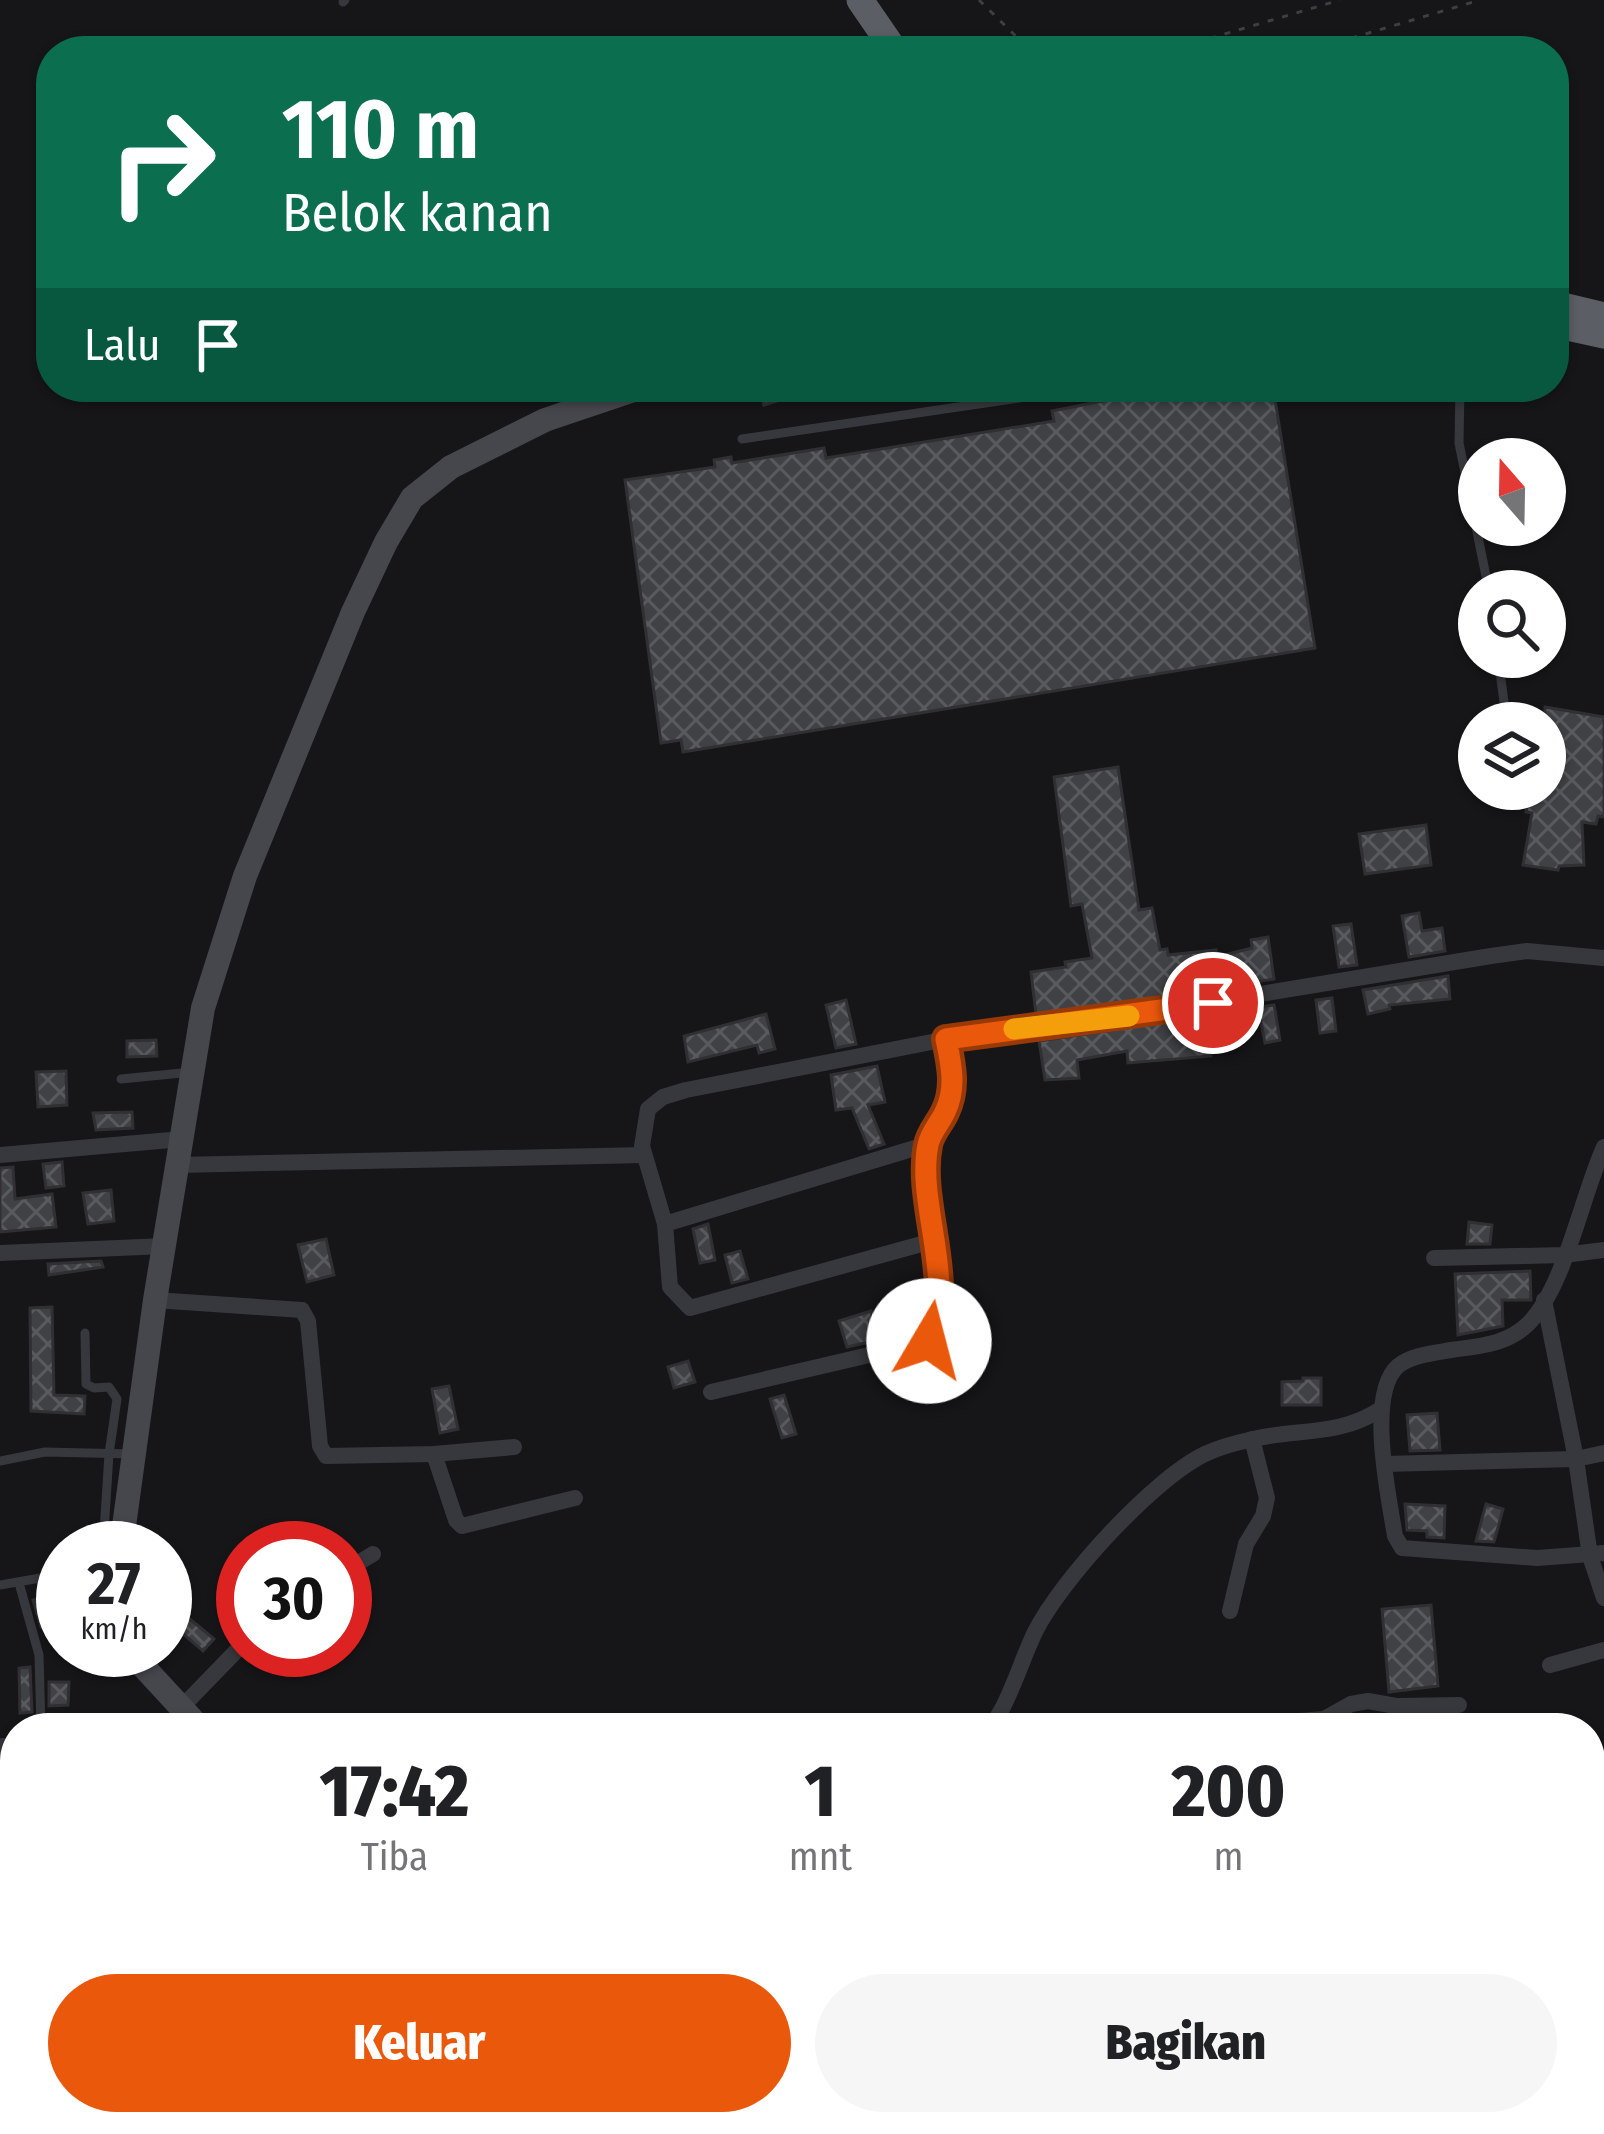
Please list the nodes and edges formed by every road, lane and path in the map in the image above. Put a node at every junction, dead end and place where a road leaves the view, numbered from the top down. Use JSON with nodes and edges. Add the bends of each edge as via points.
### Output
{"nodes":[{"id":1,"x":980,"y":0,"type":"edge"},
{"id":2,"x":1340,"y":0,"type":"edge"},
{"id":3,"x":1480,"y":0,"type":"edge"},
{"id":4,"x":869,"y":11,"type":"edge"},
{"id":5,"x":898,"y":36,"type":"edge"},
{"id":6,"x":1015,"y":36,"type":"edge"},
{"id":7,"x":1218,"y":36,"type":"edge"},
{"id":8,"x":1359,"y":36,"type":"edge"},
{"id":9,"x":1569,"y":308,"type":"edge"},
{"id":10,"x":1604,"y":316,"type":"edge"},
{"id":11,"x":1569,"y":327,"type":"edge"},
{"id":12,"x":1604,"y":335,"type":"edge"},
{"id":13,"x":599,"y":402,"type":"edge"},
{"id":14,"x":992,"y":402,"type":"edge"},
{"id":15,"x":1460,"y":402,"type":"edge"},
{"id":16,"x":742,"y":439,"type":"dead end"},
{"id":17,"x":1485,"y":570,"type":"edge"},
{"id":18,"x":1604,"y":958,"type":"edge"},
{"id":19,"x":946,"y":1039,"type":"junction"},
{"id":20,"x":192,"y":1072,"type":"junction"},
{"id":21,"x":121,"y":1079,"type":"dead end"},
{"id":22,"x":182,"y":1139,"type":"junction"},
{"id":23,"x":928,"y":1144,"type":"junction"},
{"id":24,"x":1603,"y":1151,"type":"edge"},
{"id":25,"x":0,"y":1155,"type":"edge"},
{"id":26,"x":644,"y":1155,"type":"junction"},
{"id":27,"x":178,"y":1165,"type":"junction"},
{"id":28,"x":665,"y":1224,"type":"junction"},
{"id":29,"x":936,"y":1240,"type":"junction"},
{"id":30,"x":165,"y":1246,"type":"junction"},
{"id":31,"x":1604,"y":1250,"type":"edge"},
{"id":32,"x":0,"y":1253,"type":"edge"},
{"id":33,"x":1564,"y":1255,"type":"junction"},
{"id":34,"x":1434,"y":1258,"type":"dead end"},
{"id":35,"x":154,"y":1300,"type":"junction"},
{"id":36,"x":1544,"y":1300,"type":"junction"},
{"id":37,"x":86,"y":1333,"type":"dead end"},
{"id":38,"x":711,"y":1392,"type":"dead end"},
{"id":39,"x":1382,"y":1409,"type":"junction"},
{"id":40,"x":1252,"y":1439,"type":"junction"},
{"id":41,"x":514,"y":1447,"type":"dead end"},
{"id":42,"x":1604,"y":1453,"type":"edge"},
{"id":43,"x":121,"y":1454,"type":"junction"},
{"id":44,"x":434,"y":1454,"type":"junction"},
{"id":45,"x":1576,"y":1459,"type":"junction"},
{"id":46,"x":0,"y":1461,"type":"edge"},
{"id":47,"x":1384,"y":1464,"type":"junction"},
{"id":48,"x":575,"y":1498,"type":"dead end"},
{"id":49,"x":109,"y":1521,"type":"edge"},
{"id":50,"x":122,"y":1521,"type":"edge"},
{"id":51,"x":1597,"y":1554,"type":"edge"},
{"id":52,"x":36,"y":1580,"type":"edge"},
{"id":53,"x":19,"y":1583,"type":"junction"},
{"id":54,"x":0,"y":1585,"type":"edge"},
{"id":55,"x":1604,"y":1598,"type":"edge"},
{"id":56,"x":1230,"y":1611,"type":"dead end"},
{"id":57,"x":1604,"y":1650,"type":"edge"},
{"id":58,"x":1550,"y":1665,"type":"dead end"},
{"id":59,"x":150,"y":1677,"type":"edge"},
{"id":60,"x":220,"y":1677,"type":"edge"},
{"id":61,"x":1460,"y":1705,"type":"dead end"},
{"id":62,"x":40,"y":1713,"type":"edge"},
{"id":63,"x":180,"y":1713,"type":"edge"},
{"id":64,"x":194,"y":1713,"type":"edge"},
{"id":65,"x":994,"y":1713,"type":"edge"},
{"id":66,"x":1331,"y":1713,"type":"edge"}],
"edges":[{"from":1,"to":6,"type":"path"},
{"from":2,"to":7,"type":"path"},
{"from":3,"to":8,"type":"path"},
{"from":4,"to":5,"type":"highway"},
{"from":9,"to":10,"type":"highway"},
{"from":11,"to":12,"type":"highway"},
{"from":13,"to":20,"type":"main road","via":[[480,449],[412,498],[353,612],[245,876],[203,1008]]},
{"from":14,"to":16,"type":"lane"},
{"from":15,"to":17,"type":"lane","via":[[1459,443]]},
{"from":18,"to":19,"type":"street","via":[[1527,951]]},
{"from":19,"to":23,"type":"street","via":[[951,1097]]},
{"from":19,"to":26,"type":"street","via":[[663,1097],[647,1109]]},
{"from":20,"to":21,"type":"lane"},
{"from":20,"to":22,"type":"main road"},
{"from":22,"to":25,"type":"street"},
{"from":22,"to":27,"type":"main road"},
{"from":23,"to":28,"type":"street"},
{"from":23,"to":29,"type":"street"},
{"from":24,"to":33,"type":"street"},
{"from":26,"to":27,"type":"street"},
{"from":26,"to":28,"type":"street"},
{"from":27,"to":30,"type":"main road"},
{"from":28,"to":29,"type":"street","via":[[670,1287],[690,1308]]},
{"from":29,"to":38,"type":"street","via":[[929,1341]]},
{"from":30,"to":32,"type":"street"},
{"from":30,"to":35,"type":"main road"},
{"from":31,"to":33,"type":"street"},
{"from":33,"to":34,"type":"street"},
{"from":33,"to":36,"type":"street"},
{"from":35,"to":43,"type":"main road"},
{"from":35,"to":44,"type":"street","via":[[302,1310],[322,1452]]},
{"from":36,"to":39,"type":"street","via":[[1508,1340],[1403,1363]]},
{"from":36,"to":45,"type":"street"},
{"from":37,"to":43,"type":"lane","via":[[86,1384],[109,1387],[117,1399]]},
{"from":39,"to":40,"type":"street","via":[[1338,1430]]},
{"from":39,"to":47,"type":"street"},
{"from":40,"to":56,"type":"street","via":[[1267,1498]]},
{"from":40,"to":65,"type":"street","via":[[1205,1454],[1142,1502],[1068,1582]]},
{"from":41,"to":44,"type":"street"},
{"from":42,"to":45,"type":"street"},
{"from":43,"to":46,"type":"lane","via":[[45,1452]]},
{"from":43,"to":49,"type":"lane"},
{"from":43,"to":50,"type":"main road"},
{"from":44,"to":48,"type":"street","via":[[463,1526]]},
{"from":45,"to":47,"type":"street"},
{"from":45,"to":51,"type":"street"},
{"from":47,"to":51,"type":"street","via":[[1402,1548]]},
{"from":51,"to":55,"type":"street"},
{"from":52,"to":53,"type":"lane"},
{"from":53,"to":54,"type":"lane"},
{"from":53,"to":62,"type":"lane","via":[[39,1655]]},
{"from":57,"to":58,"type":"street"},
{"from":59,"to":63,"type":"main road"},
{"from":60,"to":64,"type":"street"},
{"from":61,"to":66,"type":"street","via":[[1368,1701]]}]}
